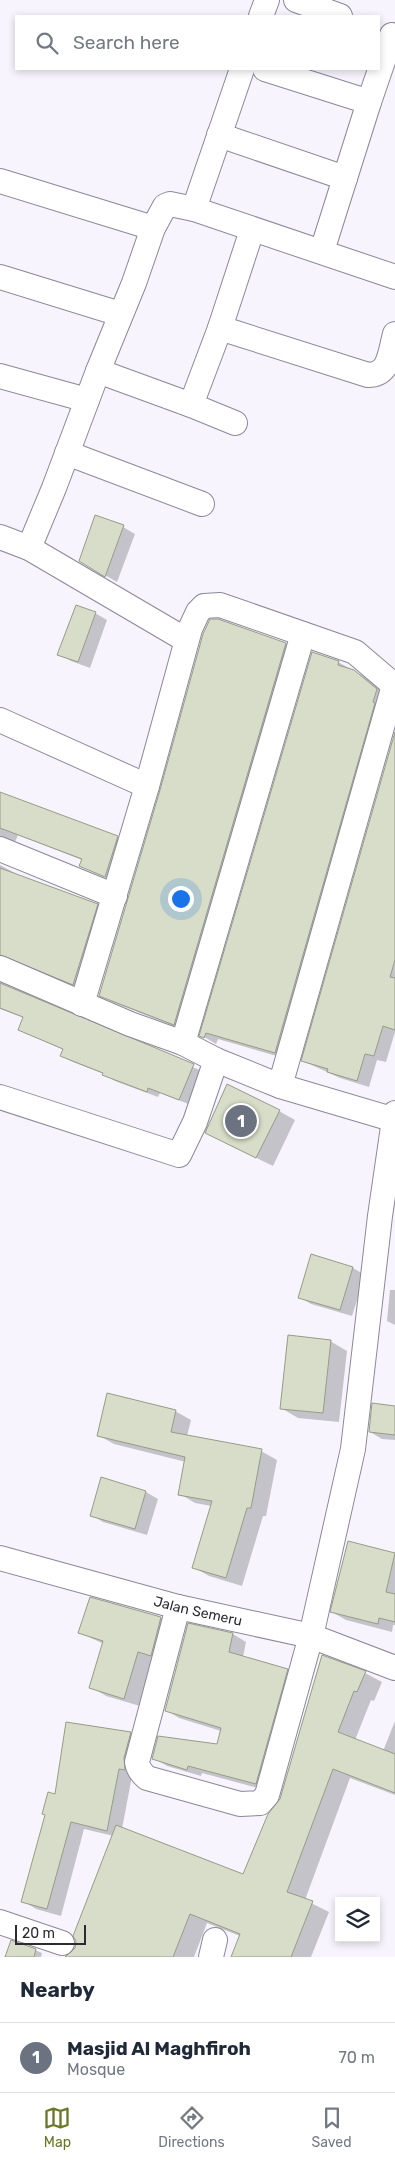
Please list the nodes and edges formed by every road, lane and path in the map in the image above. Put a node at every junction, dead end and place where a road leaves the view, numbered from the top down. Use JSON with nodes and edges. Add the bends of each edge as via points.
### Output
{"nodes":[{"id":1,"x":267,"y":0,"type":"edge"},
{"id":2,"x":296,"y":0,"type":"edge"},
{"id":3,"x":261,"y":15,"type":"edge"},
{"id":4,"x":337,"y":15,"type":"edge"},
{"id":5,"x":389,"y":31,"type":"edge"},
{"id":6,"x":380,"y":63,"type":"edge"},
{"id":7,"x":242,"y":70,"type":"edge"},
{"id":8,"x":268,"y":70,"type":"edge"},
{"id":9,"x":378,"y":70,"type":"edge"},
{"id":10,"x":369,"y":102,"type":"junction"},
{"id":11,"x":219,"y":135,"type":"junction"},
{"id":12,"x":345,"y":178,"type":"junction"},
{"id":13,"x":0,"y":180,"type":"edge"},
{"id":14,"x":194,"y":209,"type":"junction"},
{"id":15,"x":153,"y":228,"type":"junction"},
{"id":16,"x":252,"y":230,"type":"junction"},
{"id":17,"x":322,"y":251,"type":"junction"},
{"id":18,"x":395,"y":276,"type":"edge"},
{"id":19,"x":0,"y":277,"type":"edge"},
{"id":20,"x":120,"y":314,"type":"junction"},
{"id":21,"x":220,"y":328,"type":"junction"},
{"id":22,"x":395,"y":334,"type":"edge"},
{"id":23,"x":98,"y":371,"type":"junction"},
{"id":24,"x":0,"y":376,"type":"edge"},
{"id":25,"x":87,"y":400,"type":"junction"},
{"id":26,"x":191,"y":405,"type":"junction"},
{"id":27,"x":235,"y":423,"type":"dead end"},
{"id":28,"x":61,"y":471,"type":"junction"},
{"id":29,"x":202,"y":504,"type":"dead end"},
{"id":30,"x":0,"y":537,"type":"edge"},
{"id":31,"x":29,"y":548,"type":"junction"},
{"id":32,"x":303,"y":634,"type":"junction"},
{"id":33,"x":186,"y":640,"type":"junction"},
{"id":34,"x":395,"y":686,"type":"edge"},
{"id":35,"x":0,"y":720,"type":"edge"},
{"id":36,"x":147,"y":786,"type":"junction"},
{"id":37,"x":0,"y":849,"type":"edge"},
{"id":38,"x":115,"y":896,"type":"junction"},
{"id":39,"x":0,"y":968,"type":"edge"},
{"id":40,"x":82,"y":1004,"type":"junction"},
{"id":41,"x":183,"y":1043,"type":"junction"},
{"id":42,"x":216,"y":1060,"type":"junction"},
{"id":43,"x":280,"y":1086,"type":"junction"},
{"id":44,"x":0,"y":1097,"type":"edge"},
{"id":45,"x":394,"y":1118,"type":"edge"},
{"id":46,"x":0,"y":1558,"type":"edge"},
{"id":47,"x":178,"y":1607,"type":"junction"},
{"id":48,"x":311,"y":1636,"type":"junction"},
{"id":49,"x":395,"y":1668,"type":"edge"},
{"id":50,"x":0,"y":1922,"type":"edge"},
{"id":51,"x":62,"y":1943,"type":"dead end"}],
"edges":[{"from":1,"to":3,"type":"street"},
{"from":2,"to":4,"type":"street"},
{"from":5,"to":6,"type":"street"},
{"from":7,"to":11,"type":"street"},
{"from":8,"to":10,"type":"street"},
{"from":9,"to":10,"type":"street"},
{"from":10,"to":12,"type":"street"},
{"from":11,"to":12,"type":"street"},
{"from":11,"to":14,"type":"street"},
{"from":12,"to":17,"type":"street"},
{"from":13,"to":15,"type":"street"},
{"from":14,"to":15,"type":"street","via":[[167,204]]},
{"from":14,"to":16,"type":"street"},
{"from":15,"to":20,"type":"street"},
{"from":16,"to":17,"type":"street"},
{"from":16,"to":21,"type":"street"},
{"from":17,"to":18,"type":"street"},
{"from":19,"to":20,"type":"street"},
{"from":20,"to":23,"type":"street"},
{"from":21,"to":22,"type":"street","via":[[368,375],[378,375],[384,370]]},
{"from":21,"to":26,"type":"street"},
{"from":23,"to":25,"type":"street"},
{"from":23,"to":26,"type":"street"},
{"from":24,"to":25,"type":"street"},
{"from":25,"to":28,"type":"street"},
{"from":26,"to":27,"type":"street"},
{"from":28,"to":29,"type":"street"},
{"from":28,"to":31,"type":"street"},
{"from":30,"to":31,"type":"street"},
{"from":31,"to":33,"type":"street"},
{"from":32,"to":33,"type":"street","via":[[214,605],[204,606],[198,612]]},
{"from":32,"to":34,"type":"street","via":[[355,652]]},
{"from":32,"to":41,"type":"street"},
{"from":33,"to":36,"type":"street"},
{"from":34,"to":43,"type":"street"},
{"from":35,"to":36,"type":"street"},
{"from":36,"to":38,"type":"street"},
{"from":37,"to":38,"type":"street"},
{"from":38,"to":40,"type":"street"},
{"from":39,"to":40,"type":"street"},
{"from":40,"to":41,"type":"street"},
{"from":41,"to":42,"type":"street"},
{"from":42,"to":43,"type":"street"},
{"from":42,"to":44,"type":"street","via":[[195,1122],[179,1155]]},
{"from":43,"to":45,"type":"street"},
{"from":45,"to":48,"type":"street","via":[[353,1449]]},
{"from":46,"to":47,"type":"street","name":"Jalan Semeru"},
{"from":47,"to":48,"type":"street","name":"Jalan Semeru"},
{"from":47,"to":48,"type":"street","via":[[138,1767],[147,1778],[240,1804],[260,1803],[267,1795]]},
{"from":48,"to":49,"type":"street","name":"Jalan Semeru"},
{"from":50,"to":51,"type":"street"}]}
